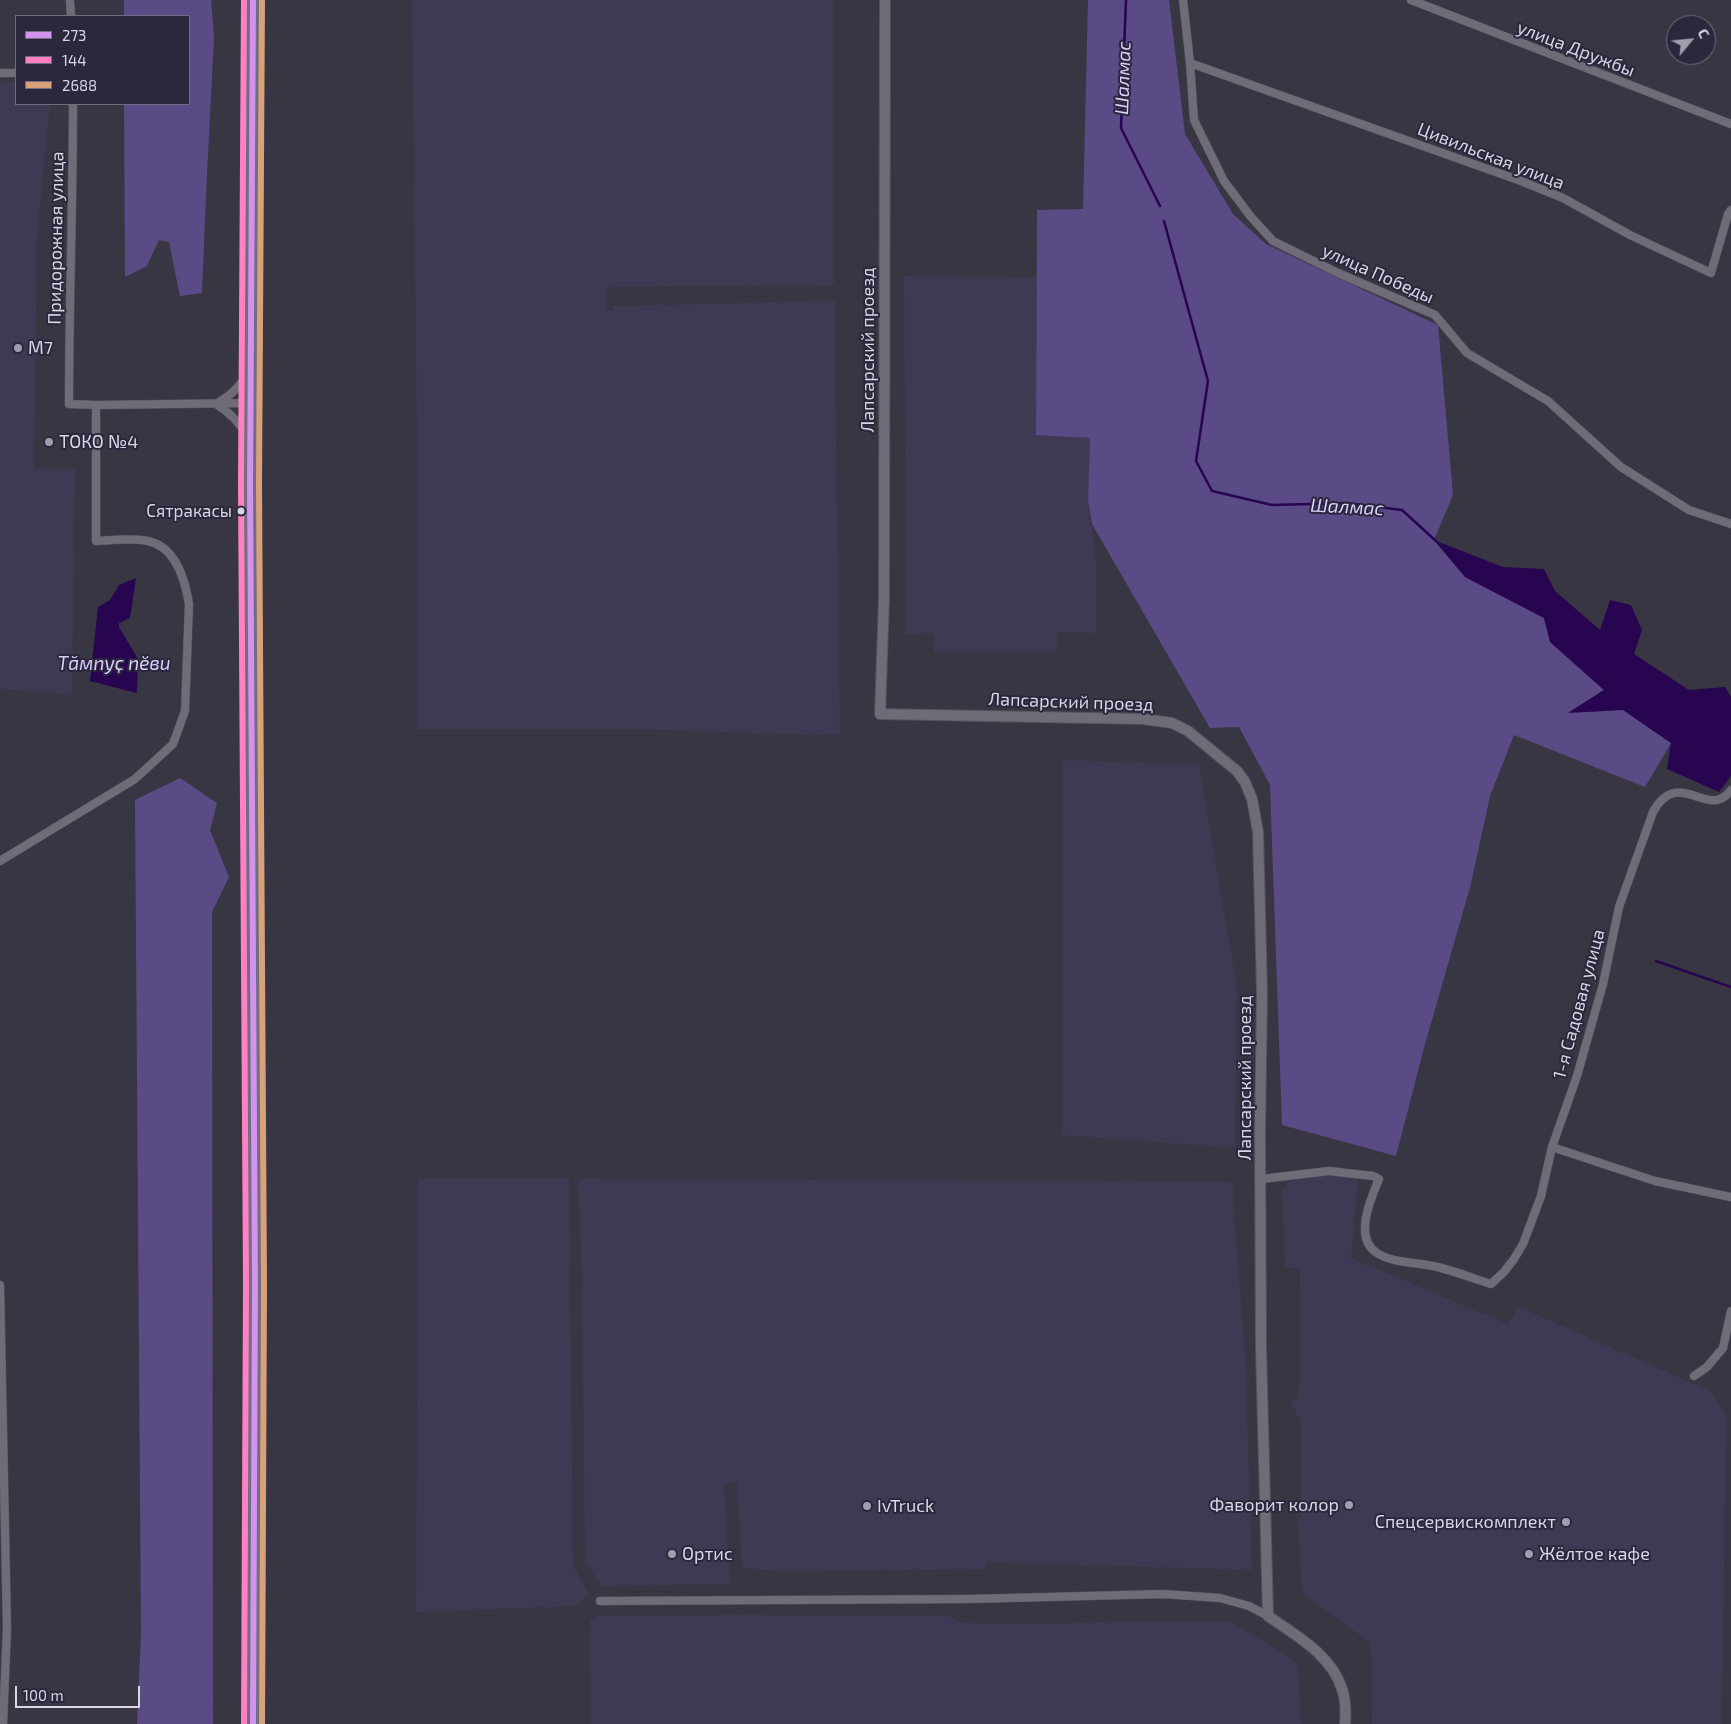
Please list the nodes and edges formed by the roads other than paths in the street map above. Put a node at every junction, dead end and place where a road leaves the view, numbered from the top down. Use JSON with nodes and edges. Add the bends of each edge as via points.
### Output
{"nodes":[{"id":1,"x":70,"y":0,"type":"edge"},
{"id":2,"x":253,"y":0,"type":"edge"},
{"id":3,"x":885,"y":0,"type":"edge"},
{"id":4,"x":1183,"y":0,"type":"edge"},
{"id":5,"x":1411,"y":0,"type":"edge"},
{"id":6,"x":71,"y":15,"type":"edge"},
{"id":7,"x":1190,"y":63,"type":"junction"},
{"id":8,"x":0,"y":73,"type":"edge"},
{"id":9,"x":15,"y":73,"type":"edge"},
{"id":10,"x":73,"y":105,"type":"edge"},
{"id":11,"x":1731,"y":124,"type":"edge"},
{"id":12,"x":1731,"y":210,"type":"edge"},
{"id":13,"x":250,"y":370,"type":"junction"},
{"id":14,"x":216,"y":404,"type":"junction"},
{"id":15,"x":250,"y":404,"type":"junction"},
{"id":16,"x":96,"y":405,"type":"junction"},
{"id":17,"x":250,"y":439,"type":"junction"},
{"id":18,"x":1731,"y":524,"type":"edge"},
{"id":19,"x":1731,"y":790,"type":"edge"},
{"id":20,"x":0,"y":860,"type":"edge"},
{"id":21,"x":1552,"y":1147,"type":"junction"},
{"id":22,"x":1261,"y":1180,"type":"junction"},
{"id":23,"x":1731,"y":1196,"type":"edge"},
{"id":24,"x":0,"y":1285,"type":"edge"},
{"id":25,"x":1731,"y":1311,"type":"edge"},
{"id":26,"x":1694,"y":1376,"type":"dead end"},
{"id":27,"x":600,"y":1601,"type":"dead end"},
{"id":28,"x":1268,"y":1616,"type":"junction"},
{"id":29,"x":3,"y":1724,"type":"edge"},
{"id":30,"x":253,"y":1724,"type":"edge"},
{"id":31,"x":1345,"y":1724,"type":"edge"}],
"edges":[{"from":1,"to":6,"type":"street"},
{"from":2,"to":13,"type":"highway"},
{"from":3,"to":22,"type":"street","name":"Лапсарский проезд","via":[[884,600],[880,714],[1143,719],[1172,723],[1188,731],[1237,771],[1252,799],[1258,832],[1262,994]]},
{"from":4,"to":7,"type":"street","name":"улица Победы"},
{"from":5,"to":11,"type":"street","name":"улица Дружбы"},
{"from":7,"to":12,"type":"street","name":"Цивильская улица","via":[[1521,180],[1711,273]]},
{"from":7,"to":18,"type":"street","name":"улица Победы","via":[[1194,120],[1224,181],[1273,241],[1435,315],[1466,353],[1548,401],[1621,467],[1689,510]]},
{"from":8,"to":9,"type":"street"},
{"from":10,"to":16,"type":"street","name":"Придорожная улица","via":[[69,404]]},
{"from":13,"to":14,"type":"street","via":[[230,396]]},
{"from":13,"to":15,"type":"highway"},
{"from":14,"to":15,"type":"street"},
{"from":14,"to":16,"type":"street"},
{"from":14,"to":17,"type":"street","via":[[239,422]]},
{"from":15,"to":17,"type":"highway"},
{"from":16,"to":20,"type":"street","via":[[96,541],[150,542],[164,549],[181,571],[189,604],[185,712],[174,744],[135,779]]},
{"from":17,"to":30,"type":"highway","via":[[255,1284]]},
{"from":19,"to":21,"type":"street","name":"1-я Садовая улица","via":[[1717,802],[1682,792],[1664,796],[1658,802],[1619,907],[1600,994],[1577,1076]]},
{"from":21,"to":22,"type":"street","name":"1-я Садовая улица","via":[[1541,1196],[1523,1244],[1504,1272],[1491,1284],[1434,1266],[1390,1258],[1373,1250],[1365,1227],[1379,1178],[1329,1171]]},
{"from":21,"to":23,"type":"street","via":[[1655,1181]]},
{"from":22,"to":28,"type":"street","name":"Лапсарский проезд"},
{"from":24,"to":29,"type":"street","via":[[7,1628]]},
{"from":25,"to":26,"type":"street","via":[[1723,1348],[1707,1367]]},
{"from":27,"to":28,"type":"street","via":[[1163,1594],[1220,1598],[1249,1606]]},
{"from":28,"to":31,"type":"street","via":[[1321,1655],[1333,1670],[1346,1706]]}]}
